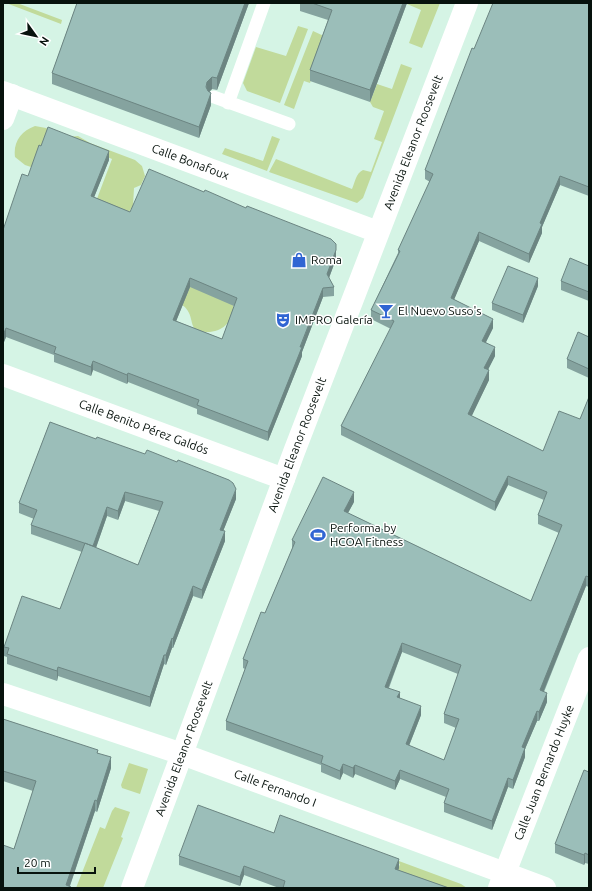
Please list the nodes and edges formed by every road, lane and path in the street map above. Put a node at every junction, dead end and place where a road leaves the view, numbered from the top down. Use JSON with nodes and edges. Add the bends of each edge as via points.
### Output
{"nodes":[{"id":1,"x":264,"y":3,"type":"edge"},
{"id":2,"x":467,"y":3,"type":"edge"},
{"id":3,"x":7,"y":94,"type":"edge"},
{"id":4,"x":214,"y":97,"type":"edge"},
{"id":5,"x":228,"y":102,"type":"junction"},
{"id":6,"x":3,"y":119,"type":"edge"},
{"id":7,"x":289,"y":124,"type":"dead end"},
{"id":8,"x":378,"y":232,"type":"junction"},
{"id":9,"x":3,"y":375,"type":"edge"},
{"id":10,"x":284,"y":479,"type":"junction"},
{"id":11,"x":589,"y":658,"type":"edge"},
{"id":12,"x":3,"y":694,"type":"edge"},
{"id":13,"x":182,"y":754,"type":"junction"},
{"id":14,"x":502,"y":880,"type":"edge"},
{"id":15,"x":132,"y":888,"type":"edge"},
{"id":16,"x":545,"y":888,"type":"edge"}],
"edges":[{"from":1,"to":5,"type":"lane"},
{"from":2,"to":8,"type":"street","name":"Avenida Eleanor Roosevelt"},
{"from":3,"to":6,"type":"street"},
{"from":3,"to":8,"type":"street","name":"Calle Bonafoux"},
{"from":4,"to":5,"type":"lane"},
{"from":5,"to":7,"type":"lane"},
{"from":8,"to":10,"type":"street","name":"Avenida Eleanor Roosevelt"},
{"from":9,"to":10,"type":"street","name":"Calle Benito Pérez Galdós"},
{"from":10,"to":13,"type":"street","name":"Avenida Eleanor Roosevelt"},
{"from":11,"to":14,"type":"street","name":"Calle Juan Bernardo Huyke"},
{"from":12,"to":13,"type":"street","name":"Calle Fernando I"},
{"from":13,"to":14,"type":"street","name":"Calle Fernando I"},
{"from":13,"to":15,"type":"street","name":"Avenida Eleanor Roosevelt"},
{"from":14,"to":16,"type":"street","name":"Calle Fernando I"}]}
